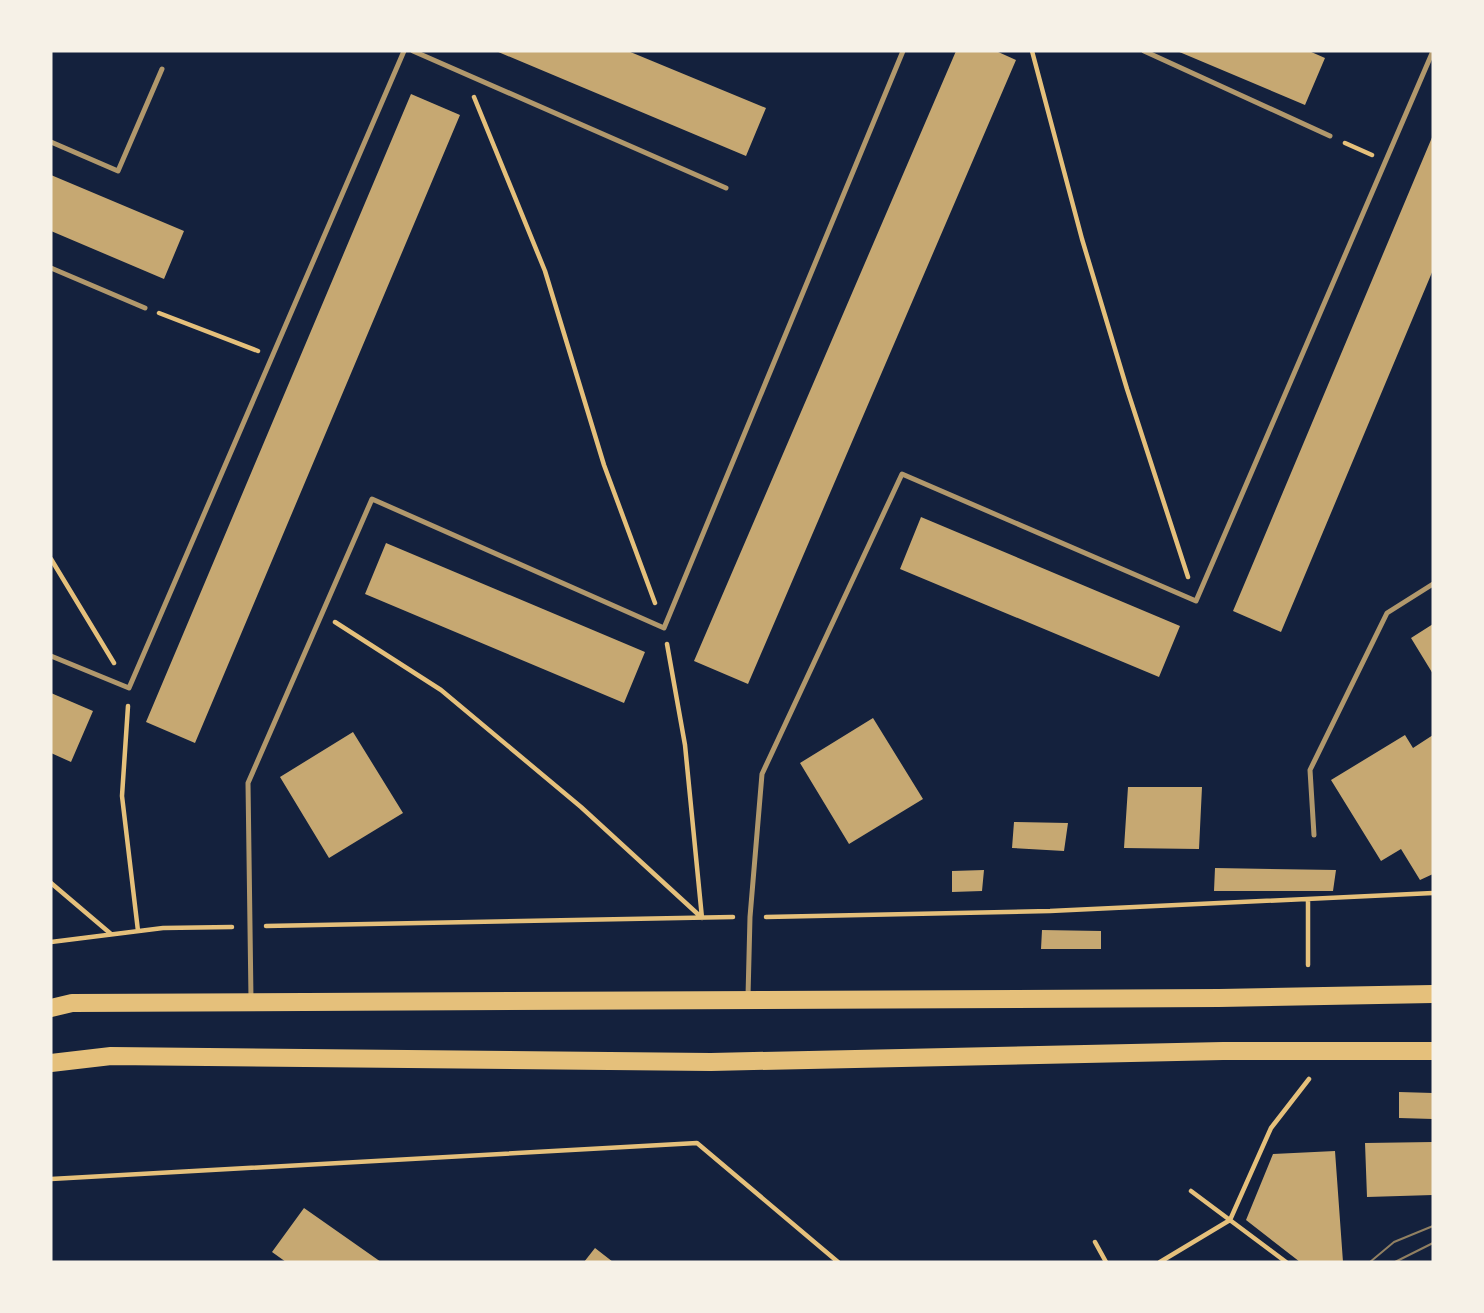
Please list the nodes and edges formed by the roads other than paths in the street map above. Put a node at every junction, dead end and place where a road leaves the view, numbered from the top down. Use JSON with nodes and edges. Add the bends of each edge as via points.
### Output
{"nodes":[{"id":1,"x":404,"y":51,"type":"edge"},
{"id":2,"x":414,"y":51,"type":"edge"},
{"id":3,"x":902,"y":51,"type":"edge"},
{"id":4,"x":1144,"y":51,"type":"edge"},
{"id":5,"x":1433,"y":51,"type":"edge"},
{"id":6,"x":162,"y":69,"type":"dead end"},
{"id":7,"x":1330,"y":136,"type":"road end"},
{"id":8,"x":51,"y":142,"type":"edge"},
{"id":9,"x":726,"y":188,"type":"dead end"},
{"id":10,"x":51,"y":268,"type":"edge"},
{"id":11,"x":145,"y":308,"type":"road end"},
{"id":12,"x":1433,"y":584,"type":"edge"},
{"id":13,"x":51,"y":656,"type":"edge"},
{"id":14,"x":1314,"y":835,"type":"dead end"},
{"id":15,"x":1433,"y":994,"type":"edge"},
{"id":16,"x":748,"y":999,"type":"junction"},
{"id":17,"x":251,"y":1002,"type":"junction"},
{"id":18,"x":51,"y":1008,"type":"edge"},
{"id":19,"x":1433,"y":1051,"type":"edge"},
{"id":20,"x":51,"y":1063,"type":"edge"}],
"edges":[{"from":1,"to":13,"type":"lane","via":[[129,688]]},
{"from":2,"to":9,"type":"lane"},
{"from":3,"to":17,"type":"lane","via":[[664,628],[372,499],[248,783]]},
{"from":4,"to":7,"type":"lane"},
{"from":5,"to":16,"type":"lane","via":[[1196,601],[902,474],[762,774]]},
{"from":6,"to":8,"type":"lane","via":[[118,171]]},
{"from":10,"to":11,"type":"lane"},
{"from":12,"to":14,"type":"lane","via":[[1387,613],[1310,770]]},
{"from":15,"to":16,"type":"main road"},
{"from":16,"to":17,"type":"main road"},
{"from":17,"to":18,"type":"main road","via":[[72,1003]]},
{"from":19,"to":20,"type":"main road","via":[[711,1062],[111,1056]]}]}
